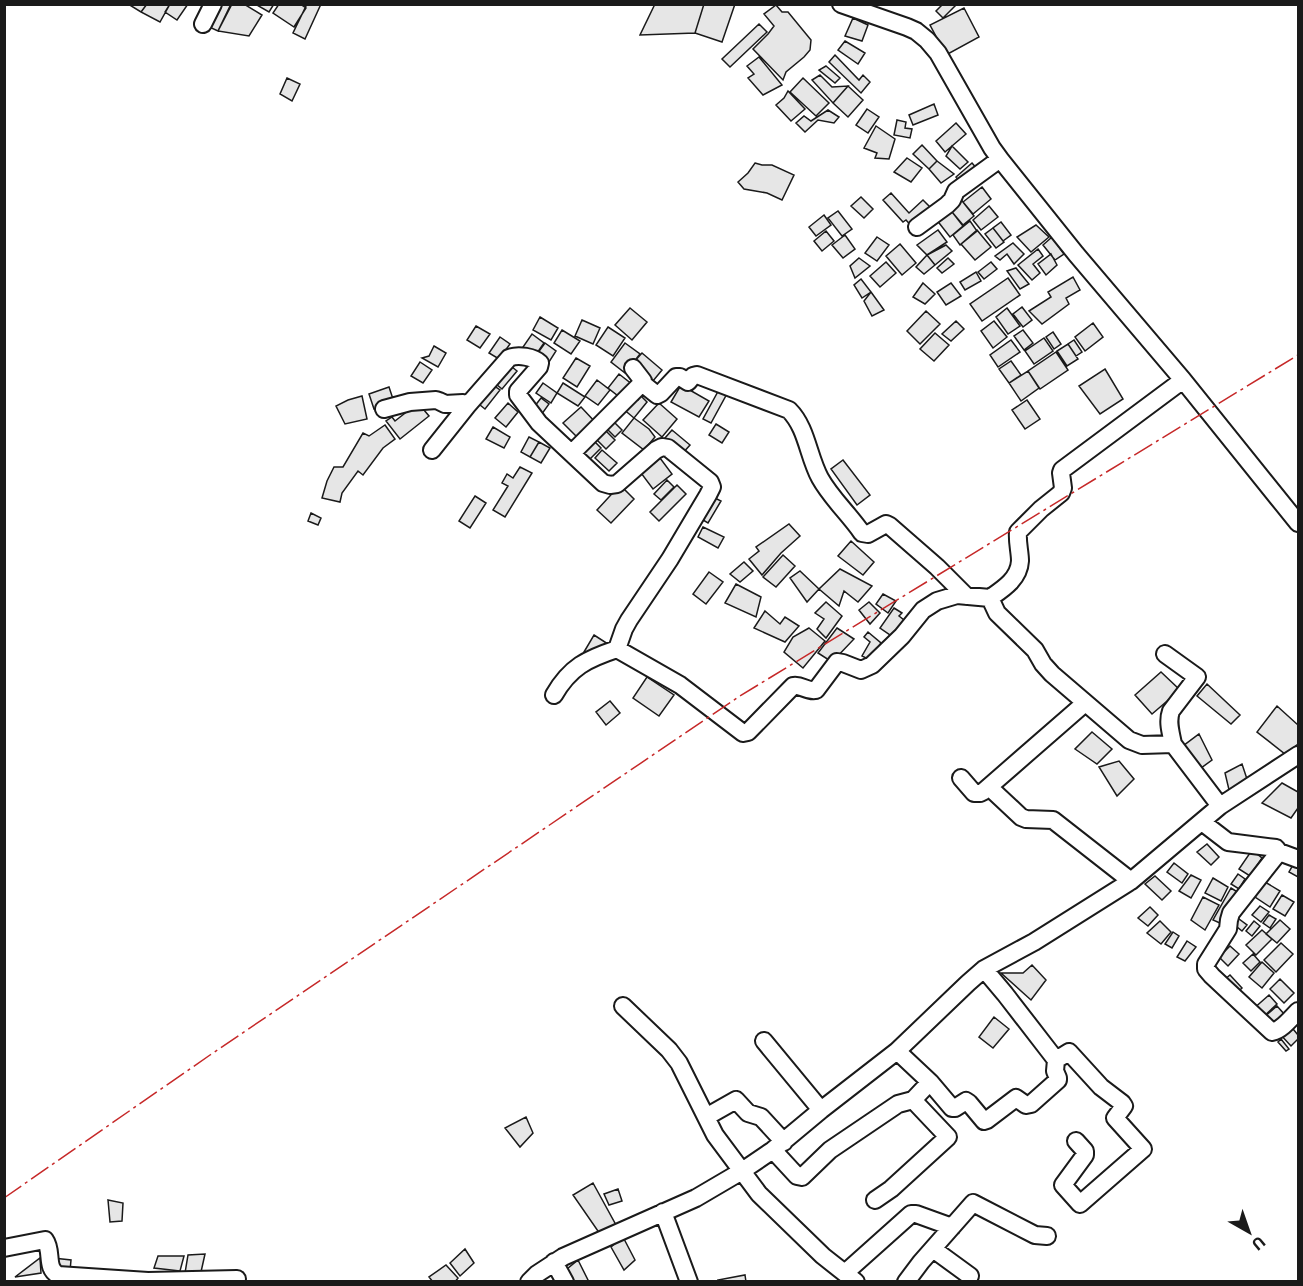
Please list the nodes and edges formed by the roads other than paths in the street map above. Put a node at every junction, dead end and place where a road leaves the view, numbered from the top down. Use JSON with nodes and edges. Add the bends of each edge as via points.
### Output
{"nodes":[{"id":1,"x":213,"y":4,"type":"edge"},
{"id":2,"x":841,"y":4,"type":"edge"},
{"id":3,"x":203,"y":24,"type":"dead end"},
{"id":4,"x":1000,"y":159,"type":"junction"},
{"id":5,"x":917,"y":227,"type":"dead end"},
{"id":6,"x":633,"y":368,"type":"dead end"},
{"id":7,"x":1183,"y":380,"type":"junction"},
{"id":8,"x":642,"y":383,"type":"junction"},
{"id":9,"x":467,"y":406,"type":"junction"},
{"id":10,"x":384,"y":409,"type":"dead end"},
{"id":11,"x":432,"y":450,"type":"dead end"},
{"id":12,"x":572,"y":453,"type":"junction"},
{"id":13,"x":1299,"y":523,"type":"edge"},
{"id":14,"x":966,"y":596,"type":"junction"},
{"id":15,"x":990,"y":598,"type":"junction"},
{"id":16,"x":617,"y":649,"type":"junction"},
{"id":17,"x":1165,"y":654,"type":"dead end"},
{"id":18,"x":554,"y":695,"type":"dead end"},
{"id":19,"x":1085,"y":703,"type":"junction"},
{"id":20,"x":1173,"y":744,"type":"junction"},
{"id":21,"x":1299,"y":755,"type":"edge"},
{"id":22,"x":961,"y":778,"type":"dead end"},
{"id":23,"x":989,"y":787,"type":"junction"},
{"id":24,"x":1220,"y":806,"type":"junction"},
{"id":25,"x":1202,"y":822,"type":"junction"},
{"id":26,"x":1279,"y":852,"type":"junction"},
{"id":27,"x":1299,"y":859,"type":"edge"},
{"id":28,"x":1131,"y":881,"type":"junction"},
{"id":29,"x":984,"y":969,"type":"junction"},
{"id":30,"x":623,"y":1006,"type":"dead end"},
{"id":31,"x":1299,"y":1011,"type":"edge"},
{"id":32,"x":764,"y":1041,"type":"dead end"},
{"id":33,"x":897,"y":1051,"type":"junction"},
{"id":34,"x":1056,"y":1060,"type":"junction"},
{"id":35,"x":930,"y":1082,"type":"junction"},
{"id":36,"x":913,"y":1100,"type":"junction"},
{"id":37,"x":821,"y":1110,"type":"junction"},
{"id":38,"x":706,"y":1117,"type":"junction"},
{"id":39,"x":1076,"y":1141,"type":"dead end"},
{"id":40,"x":778,"y":1146,"type":"junction"},
{"id":41,"x":742,"y":1171,"type":"junction"},
{"id":42,"x":875,"y":1200,"type":"dead end"},
{"id":43,"x":663,"y":1212,"type":"junction"},
{"id":44,"x":952,"y":1227,"type":"junction"},
{"id":45,"x":1047,"y":1236,"type":"dead end"},
{"id":46,"x":4,"y":1248,"type":"edge"},
{"id":47,"x":933,"y":1249,"type":"junction"},
{"id":48,"x":554,"y":1263,"type":"junction"},
{"id":49,"x":970,"y":1276,"type":"dead end"},
{"id":50,"x":850,"y":1277,"type":"edge"},
{"id":51,"x":237,"y":1279,"type":"dead end"},
{"id":52,"x":148,"y":1281,"type":"edge"},
{"id":53,"x":529,"y":1281,"type":"edge"},
{"id":54,"x":565,"y":1281,"type":"edge"},
{"id":55,"x":689,"y":1281,"type":"edge"},
{"id":56,"x":906,"y":1281,"type":"edge"}],
"edges":[{"from":1,"to":3,"type":"street"},
{"from":2,"to":4,"type":"street","via":[[907,27],[927,40]]},
{"from":4,"to":5,"type":"street"},
{"from":4,"to":7,"type":"street"},
{"from":6,"to":8,"type":"street"},
{"from":7,"to":13,"type":"street"},
{"from":7,"to":15,"type":"street","via":[[1062,470],[1061,493],[1018,532],[1020,562],[1015,577]]},
{"from":8,"to":12,"type":"street"},
{"from":8,"to":14,"type":"street","via":[[657,395],[676,377],[688,382],[697,375],[789,411],[799,423],[820,477],[862,533],[868,534],[886,524],[891,526]]},
{"from":9,"to":10,"type":"street","via":[[436,400]]},
{"from":9,"to":11,"type":"street"},
{"from":9,"to":12,"type":"street","via":[[509,358],[537,360],[539,368],[517,393],[539,423]]},
{"from":12,"to":16,"type":"street","via":[[603,483],[612,485],[665,447],[712,487],[629,620]]},
{"from":14,"to":15,"type":"street"},
{"from":14,"to":16,"type":"street","via":[[946,598],[923,610],[869,667],[861,670],[837,662],[816,690],[793,686],[745,733],[680,686]]},
{"from":15,"to":19,"type":"street","via":[[997,613],[1035,650],[1052,674]]},
{"from":16,"to":18,"type":"street","via":[[578,666]]},
{"from":17,"to":20,"type":"street","via":[[1197,677],[1171,711],[1168,720]]},
{"from":19,"to":20,"type":"street","via":[[1135,743]]},
{"from":19,"to":23,"type":"street"},
{"from":20,"to":24,"type":"street"},
{"from":21,"to":24,"type":"street"},
{"from":22,"to":23,"type":"street","via":[[977,794]]},
{"from":23,"to":28,"type":"street","via":[[1021,817],[1053,820]]},
{"from":24,"to":25,"type":"street"},
{"from":25,"to":26,"type":"street","via":[[1228,842],[1276,848]]},
{"from":25,"to":28,"type":"street"},
{"from":26,"to":27,"type":"street"},
{"from":26,"to":31,"type":"street","via":[[1231,913],[1228,929],[1206,966],[1272,1032]]},
{"from":28,"to":29,"type":"street"},
{"from":29,"to":33,"type":"street"},
{"from":29,"to":34,"type":"street"},
{"from":30,"to":38,"type":"street","via":[[679,1063]]},
{"from":32,"to":37,"type":"street"},
{"from":33,"to":35,"type":"street"},
{"from":33,"to":37,"type":"street"},
{"from":34,"to":35,"type":"street","via":[[1059,1079],[1037,1098],[1028,1105],[1016,1098],[984,1121],[966,1101],[952,1108]]},
{"from":34,"to":39,"type":"street","via":[[1069,1052],[1101,1087],[1122,1103],[1124,1106],[1114,1118],[1143,1149],[1080,1204],[1063,1185],[1085,1155]]},
{"from":35,"to":36,"type":"street"},
{"from":36,"to":40,"type":"street","via":[[893,1106],[830,1150],[802,1177],[797,1176]]},
{"from":36,"to":42,"type":"street","via":[[948,1137]]},
{"from":37,"to":40,"type":"street"},
{"from":38,"to":40,"type":"street","via":[[736,1100],[748,1113],[760,1117]]},
{"from":38,"to":41,"type":"street"},
{"from":40,"to":41,"type":"street"},
{"from":41,"to":43,"type":"street"},
{"from":41,"to":50,"type":"street","via":[[759,1194]]},
{"from":43,"to":48,"type":"street"},
{"from":43,"to":55,"type":"street"},
{"from":44,"to":45,"type":"street","via":[[973,1203],[1035,1235]]},
{"from":44,"to":47,"type":"street"},
{"from":44,"to":50,"type":"street","via":[[911,1214]]},
{"from":46,"to":52,"type":"street","via":[[45,1240],[51,1269],[58,1275]]},
{"from":47,"to":49,"type":"street"},
{"from":47,"to":56,"type":"street"},
{"from":48,"to":53,"type":"street"},
{"from":48,"to":54,"type":"street"},
{"from":51,"to":52,"type":"street"}]}
